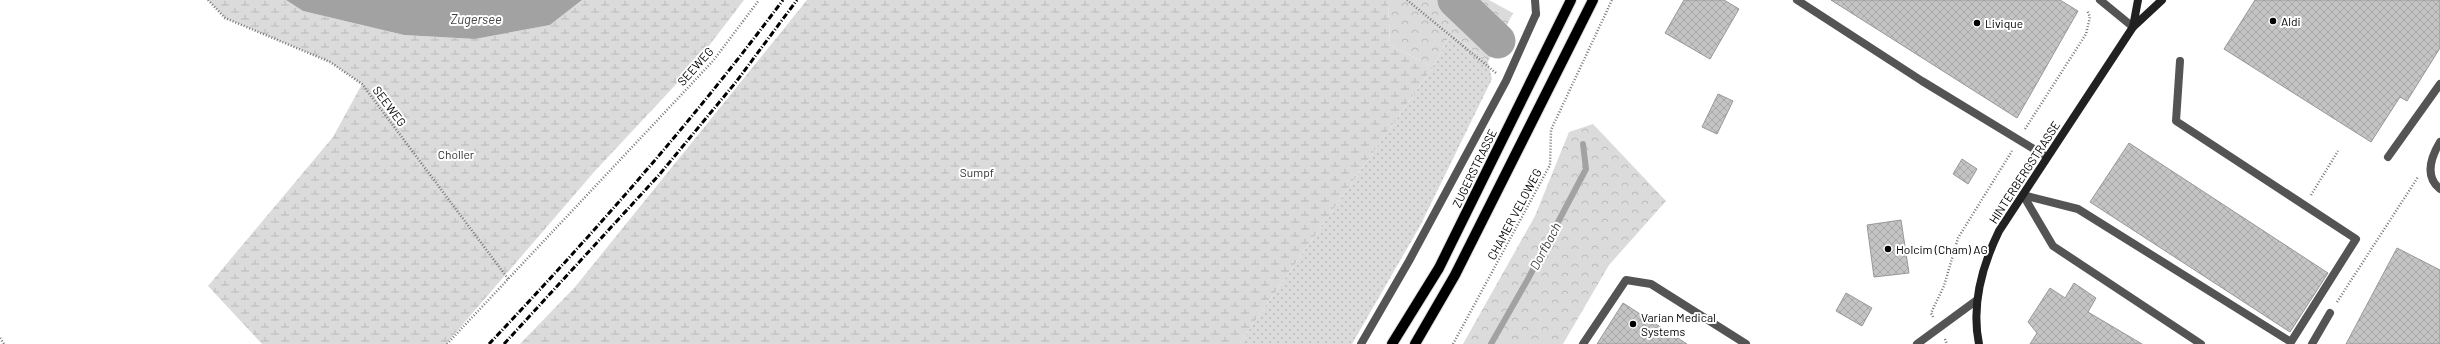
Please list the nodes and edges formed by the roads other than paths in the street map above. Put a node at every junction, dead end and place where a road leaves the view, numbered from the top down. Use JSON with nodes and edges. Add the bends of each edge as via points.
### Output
{"nodes":[{"id":1,"x":1535,"y":0,"type":"edge"},
{"id":2,"x":1571,"y":0,"type":"edge"},
{"id":3,"x":1593,"y":0,"type":"edge"},
{"id":4,"x":1796,"y":0,"type":"edge"},
{"id":5,"x":2100,"y":0,"type":"edge"},
{"id":6,"x":2138,"y":0,"type":"edge"},
{"id":7,"x":2162,"y":0,"type":"edge"},
{"id":8,"x":2133,"y":27,"type":"junction"},
{"id":9,"x":2180,"y":61,"type":"dead end"},
{"id":10,"x":2440,"y":84,"type":"edge"},
{"id":11,"x":2440,"y":142,"type":"edge"},
{"id":12,"x":2047,"y":157,"type":"junction"},
{"id":13,"x":2388,"y":157,"type":"dead end"},
{"id":14,"x":2440,"y":188,"type":"edge"},
{"id":15,"x":2022,"y":195,"type":"junction"},
{"id":16,"x":1977,"y":300,"type":"junction"},
{"id":17,"x":2330,"y":313,"type":"road end"},
{"id":18,"x":1361,"y":344,"type":"edge"},
{"id":19,"x":1392,"y":344,"type":"edge"},
{"id":20,"x":1415,"y":344,"type":"edge"},
{"id":21,"x":1583,"y":344,"type":"edge"},
{"id":22,"x":1746,"y":344,"type":"edge"},
{"id":23,"x":1916,"y":344,"type":"edge"},
{"id":24,"x":1979,"y":344,"type":"edge"},
{"id":25,"x":2201,"y":344,"type":"edge"},
{"id":26,"x":2312,"y":344,"type":"edge"}],
"edges":[{"from":1,"to":18,"type":"street","name":"ZUGERSTRASSE","via":[[1536,14],[1506,81]]},
{"from":2,"to":19,"type":"main road","name":"ZUGERSTRASSE","via":[[1439,268]]},
{"from":3,"to":20,"type":"main road","via":[[1455,274]]},
{"from":4,"to":12,"type":"street"},
{"from":5,"to":8,"type":"street"},
{"from":6,"to":8,"type":"street","name":"HINTERBERGSTRASSE"},
{"from":7,"to":8,"type":"street","name":"HINTERBERGSTRASSE"},
{"from":8,"to":12,"type":"street","name":"HINTERBERGSTRASSE"},
{"from":9,"to":15,"type":"street","via":[[2176,121],[2356,239],[2291,342],[2078,209]]},
{"from":10,"to":13,"type":"street"},
{"from":11,"to":14,"type":"street","via":[[2431,157],[2430,172],[2435,185]]},
{"from":12,"to":15,"type":"street","name":"HINTERBERGSTRASSE"},
{"from":15,"to":16,"type":"street","name":"HINTERBERGSTRASSE","via":[[1987,254]]},
{"from":15,"to":25,"type":"street","via":[[2052,246]]},
{"from":16,"to":23,"type":"street"},
{"from":16,"to":24,"type":"street","name":"HINTERBERGSTRASSE"},
{"from":17,"to":26,"type":"street"},
{"from":21,"to":22,"type":"street","via":[[1626,280],[1651,284]]}]}
